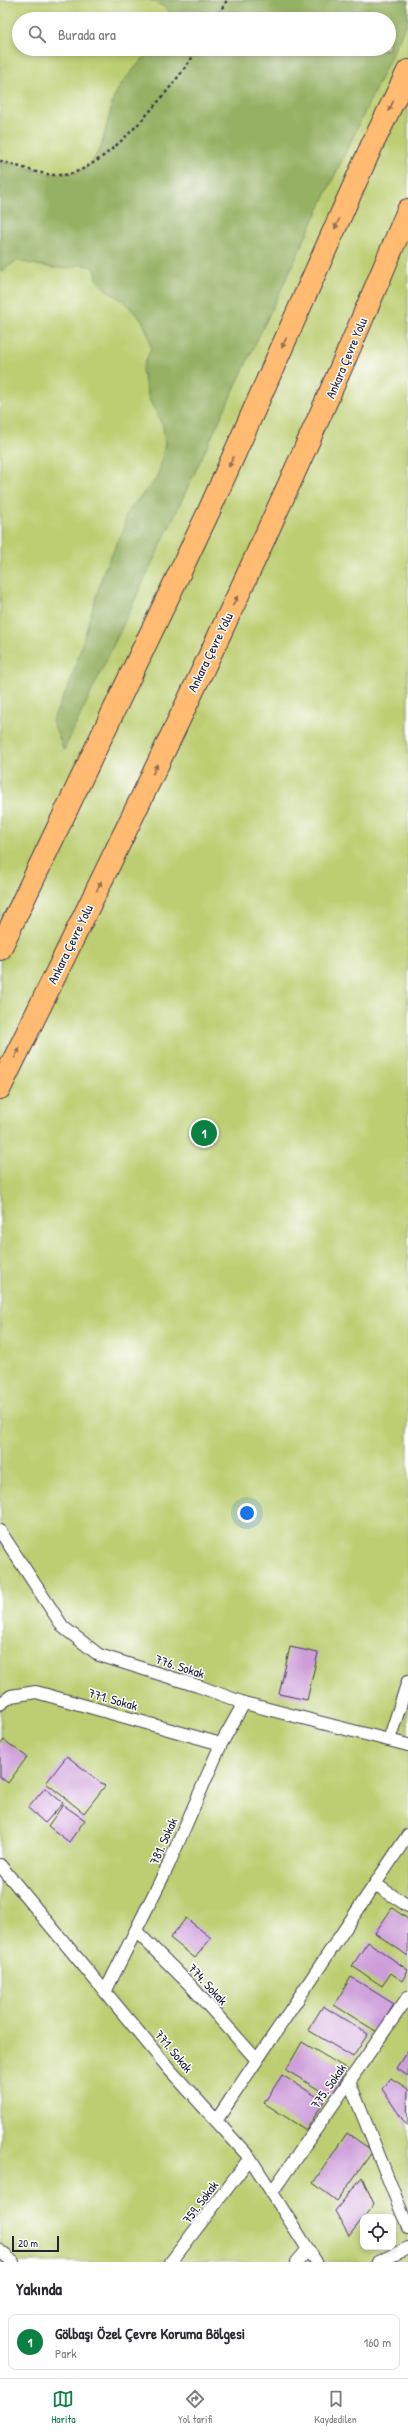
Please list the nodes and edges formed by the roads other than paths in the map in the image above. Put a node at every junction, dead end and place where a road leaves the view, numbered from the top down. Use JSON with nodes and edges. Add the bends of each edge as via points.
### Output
{"nodes":[{"id":1,"x":408,"y":71,"type":"edge"},
{"id":2,"x":408,"y":210,"type":"edge"},
{"id":3,"x":0,"y":949,"type":"edge"},
{"id":4,"x":0,"y":1088,"type":"edge"},
{"id":5,"x":0,"y":1531,"type":"edge"},
{"id":6,"x":408,"y":1681,"type":"edge"},
{"id":7,"x":244,"y":1703,"type":"junction"},
{"id":8,"x":0,"y":1704,"type":"edge"},
{"id":9,"x":389,"y":1740,"type":"junction"},
{"id":10,"x":221,"y":1744,"type":"junction"},
{"id":11,"x":408,"y":1745,"type":"edge"},
{"id":12,"x":408,"y":1835,"type":"edge"},
{"id":13,"x":0,"y":1865,"type":"edge"},
{"id":14,"x":375,"y":1884,"type":"junction"},
{"id":15,"x":408,"y":1906,"type":"edge"},
{"id":16,"x":136,"y":1931,"type":"junction"},
{"id":17,"x":106,"y":1990,"type":"junction"},
{"id":18,"x":408,"y":1997,"type":"edge"},
{"id":19,"x":258,"y":2060,"type":"junction"},
{"id":20,"x":350,"y":2081,"type":"junction"},
{"id":21,"x":216,"y":2121,"type":"junction"},
{"id":22,"x":250,"y":2158,"type":"junction"},
{"id":23,"x":272,"y":2192,"type":"junction"},
{"id":24,"x":408,"y":2228,"type":"edge"},
{"id":25,"x":408,"y":2248,"type":"edge"},
{"id":26,"x":308,"y":2249,"type":"junction"},
{"id":27,"x":0,"y":2251,"type":"edge"},
{"id":28,"x":13,"y":2262,"type":"edge"},
{"id":29,"x":171,"y":2262,"type":"edge"},
{"id":30,"x":297,"y":2262,"type":"edge"},
{"id":31,"x":316,"y":2262,"type":"edge"},
{"id":32,"x":378,"y":2262,"type":"edge"}],
"edges":[{"from":1,"to":3,"type":"highway","one_way":true,"via":[[368,152],[209,511]]},
{"from":4,"to":2,"type":"highway","name":"Ankara Çevre Yolu","one_way":true,"via":[[263,543],[325,407]]},
{"from":5,"to":7,"type":"street","name":"776. Sokak","via":[[63,1627],[99,1655]]},
{"from":6,"to":9,"type":"street"},
{"from":7,"to":9,"type":"street","name":"776. Sokak"},
{"from":7,"to":10,"type":"street","name":"781. Sokak"},
{"from":8,"to":10,"type":"street","name":"771. Sokak","via":[[11,1696],[36,1692]]},
{"from":9,"to":11,"type":"street","name":"776. Sokak"},
{"from":10,"to":16,"type":"street","name":"781. Sokak","via":[[168,1866]]},
{"from":12,"to":14,"type":"street"},
{"from":13,"to":17,"type":"street","name":"771. Sokak"},
{"from":14,"to":15,"type":"street"},
{"from":14,"to":19,"type":"street"},
{"from":16,"to":17,"type":"street","name":"781. Sokak"},
{"from":16,"to":19,"type":"street","name":"774. Sokak","via":[[191,1986]]},
{"from":17,"to":21,"type":"street","name":"771. Sokak","via":[[170,2070]]},
{"from":18,"to":20,"type":"street","name":"775. Sokak"},
{"from":19,"to":21,"type":"street"},
{"from":20,"to":23,"type":"street","name":"775. Sokak"},
{"from":20,"to":24,"type":"street"},
{"from":21,"to":22,"type":"street","name":"771. Sokak"},
{"from":22,"to":23,"type":"street","name":"771. Sokak"},
{"from":22,"to":29,"type":"street","name":"759. Sokak"},
{"from":23,"to":26,"type":"street","name":"771. Sokak"},
{"from":25,"to":32,"type":"street"},
{"from":26,"to":30,"type":"street"},
{"from":26,"to":31,"type":"street","name":"771. Sokak"},
{"from":27,"to":28,"type":"street"}]}
